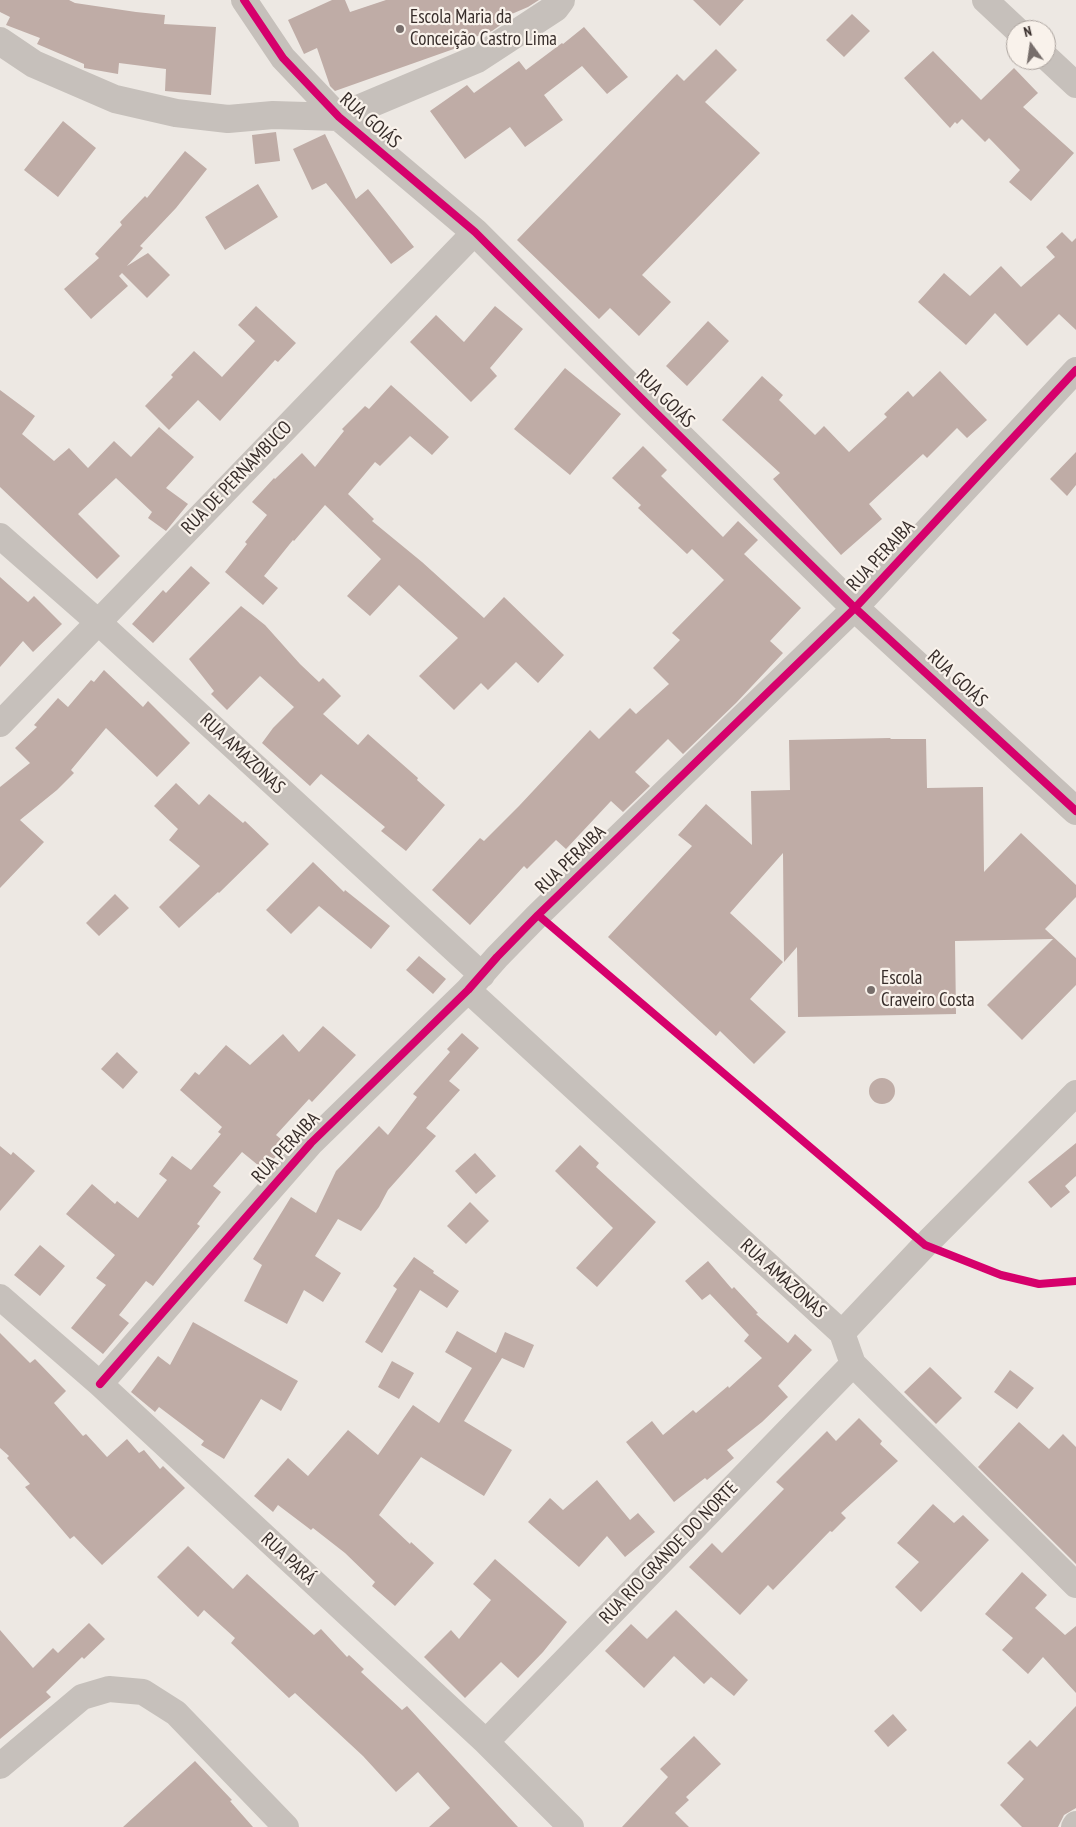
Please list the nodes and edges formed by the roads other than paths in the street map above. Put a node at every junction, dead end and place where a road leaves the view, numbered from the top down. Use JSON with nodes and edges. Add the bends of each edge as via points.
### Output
{"nodes":[{"id":1,"x":244,"y":0,"type":"edge"},
{"id":2,"x":561,"y":0,"type":"edge"},
{"id":3,"x":985,"y":0,"type":"edge"},
{"id":4,"x":1006,"y":20,"type":"edge"},
{"id":5,"x":0,"y":42,"type":"edge"},
{"id":6,"x":1056,"y":66,"type":"edge"},
{"id":7,"x":1076,"y":85,"type":"edge"},
{"id":8,"x":339,"y":117,"type":"junction"},
{"id":9,"x":475,"y":232,"type":"junction"},
{"id":10,"x":1076,"y":370,"type":"edge"},
{"id":11,"x":0,"y":536,"type":"edge"},
{"id":12,"x":855,"y":608,"type":"junction"},
{"id":13,"x":98,"y":622,"type":"junction"},
{"id":14,"x":0,"y":724,"type":"edge"},
{"id":15,"x":1076,"y":811,"type":"edge"},
{"id":16,"x":475,"y":983,"type":"junction"},
{"id":17,"x":1076,"y":1093,"type":"edge"},
{"id":18,"x":0,"y":1297,"type":"edge"},
{"id":19,"x":842,"y":1333,"type":"junction"},
{"id":20,"x":853,"y":1364,"type":"junction"},
{"id":21,"x":100,"y":1384,"type":"junction"},
{"id":22,"x":1076,"y":1585,"type":"edge"},
{"id":23,"x":486,"y":1742,"type":"junction"},
{"id":24,"x":0,"y":1766,"type":"edge"},
{"id":25,"x":286,"y":1827,"type":"edge"},
{"id":26,"x":570,"y":1827,"type":"edge"}],
"edges":[{"from":1,"to":8,"type":"street","name":"RUA GOIÁS","via":[[283,58]]},
{"from":2,"to":8,"type":"street","via":[[555,8],[477,59]]},
{"from":3,"to":4,"type":"street"},
{"from":5,"to":8,"type":"street","via":[[34,64],[115,99],[176,113],[228,119],[273,115]]},
{"from":6,"to":7,"type":"street"},
{"from":8,"to":9,"type":"street","name":"RUA GOIÁS"},
{"from":9,"to":12,"type":"street","name":"RUA GOIÁS"},
{"from":9,"to":13,"type":"street","name":"RUA DE PERNAMBUCO"},
{"from":10,"to":12,"type":"street","name":"RUA PERAIBA"},
{"from":11,"to":13,"type":"street","name":"RUA AMAZONAS"},
{"from":12,"to":15,"type":"street","name":"RUA GOIÁS"},
{"from":12,"to":16,"type":"street","name":"RUA PERAIBA","via":[[538,915]]},
{"from":13,"to":14,"type":"street","name":"RUA DE PERNAMBUCO"},
{"from":13,"to":16,"type":"street","name":"RUA AMAZONAS"},
{"from":16,"to":19,"type":"street","name":"RUA AMAZONAS"},
{"from":16,"to":21,"type":"street","name":"RUA PERAIBA","via":[[311,1143]]},
{"from":17,"to":19,"type":"street"},
{"from":18,"to":21,"type":"street","name":"RUA PARÁ"},
{"from":19,"to":20,"type":"street","name":"RUA AMAZONAS"},
{"from":20,"to":22,"type":"street","name":"RUA AMAZONAS"},
{"from":20,"to":23,"type":"street","name":"RUA RIO GRANDE DO NORTE"},
{"from":21,"to":23,"type":"street","name":"RUA PARÁ"},
{"from":23,"to":26,"type":"street","name":"RUA PARÁ"},
{"from":24,"to":25,"type":"street","via":[[82,1697],[109,1689],[143,1692],[176,1713]]}]}
